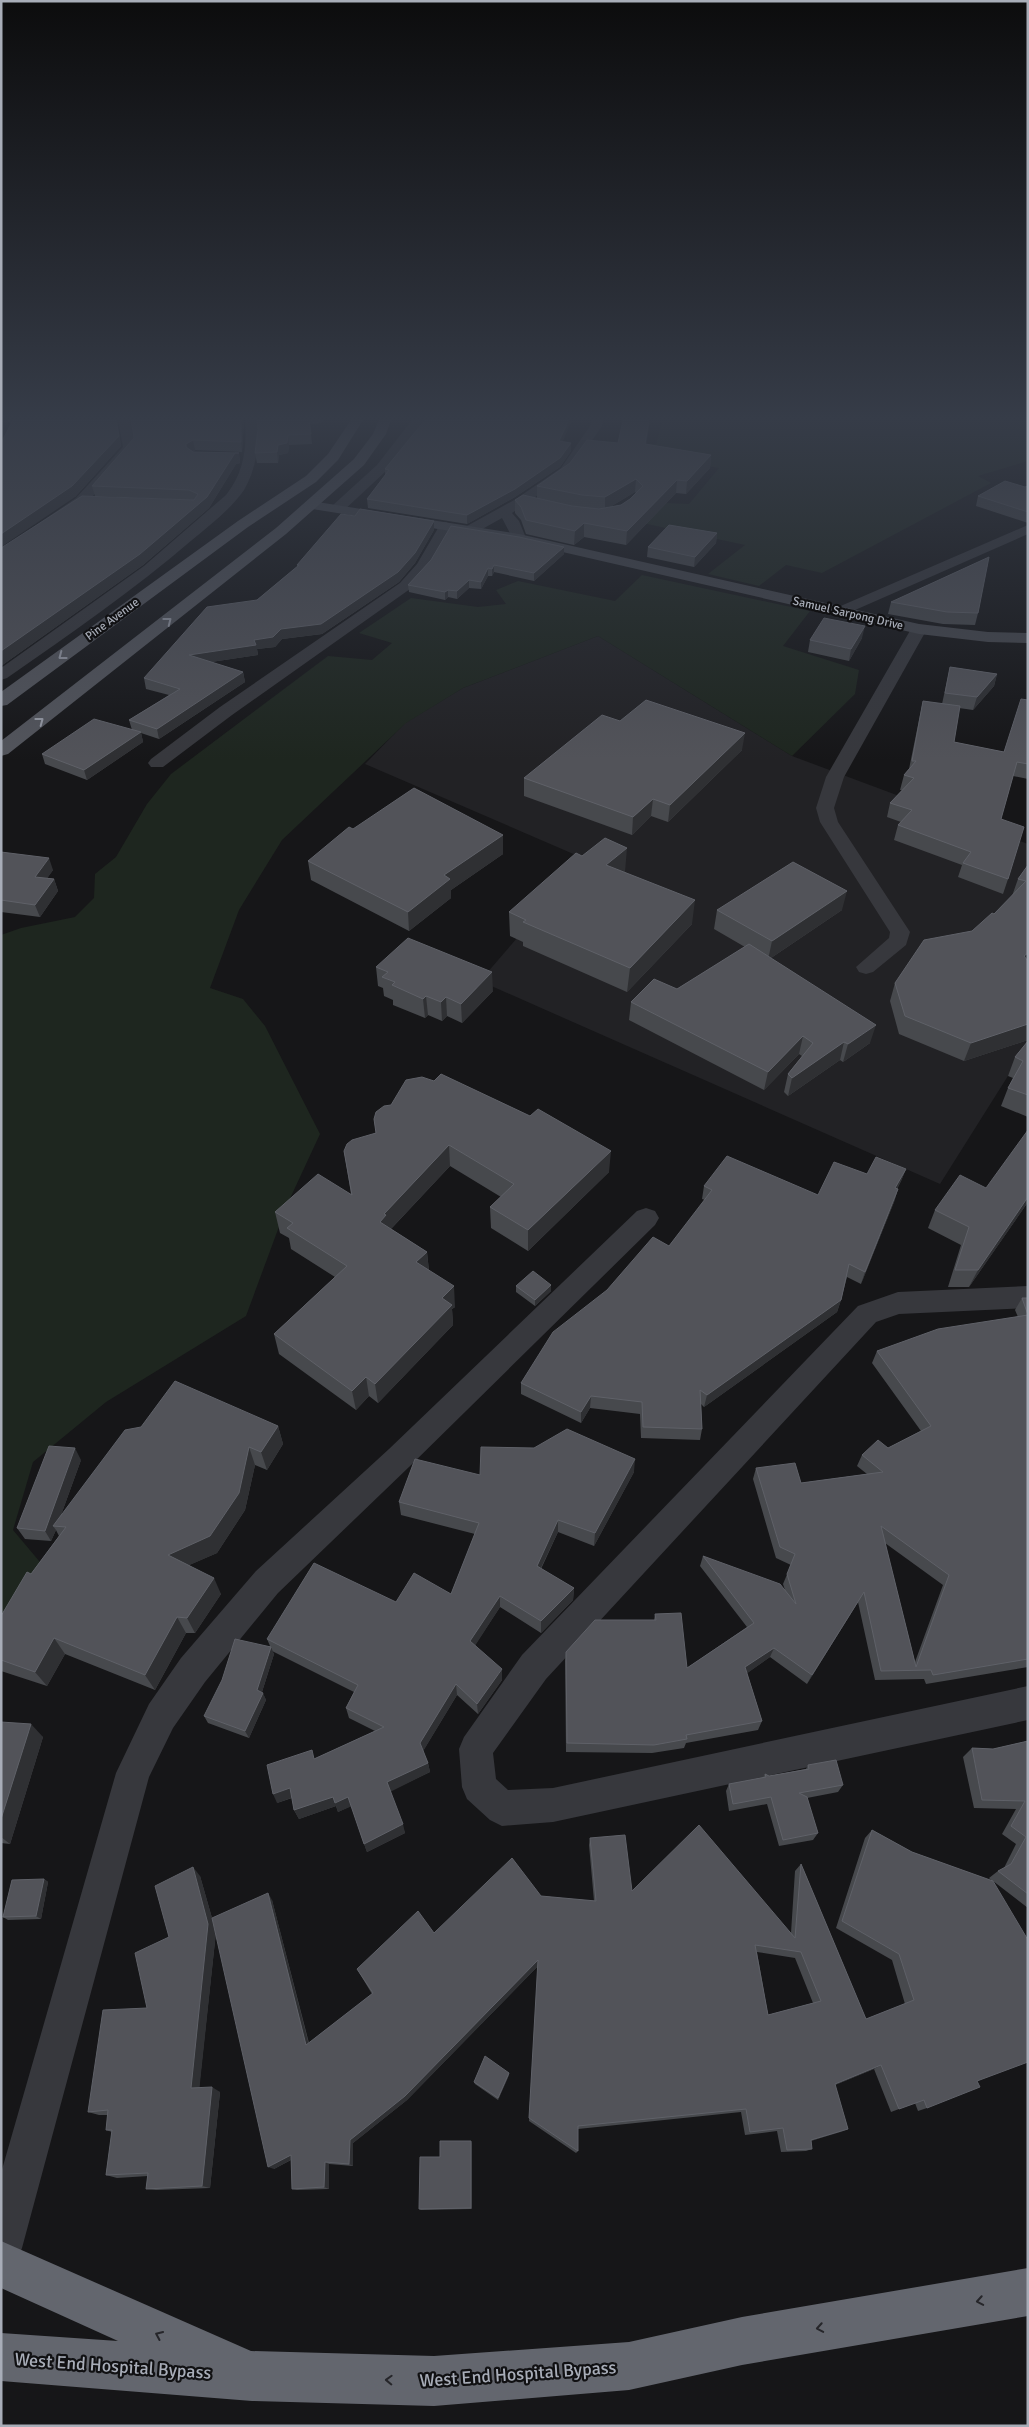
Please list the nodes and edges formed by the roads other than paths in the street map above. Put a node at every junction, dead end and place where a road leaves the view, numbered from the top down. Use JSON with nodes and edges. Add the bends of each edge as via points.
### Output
{"nodes":[{"id":1,"x":33,"y":533,"type":"edge"},
{"id":2,"x":189,"y":533,"type":"edge"},
{"id":3,"x":230,"y":533,"type":"edge"},
{"id":4,"x":276,"y":533,"type":"edge"},
{"id":5,"x":442,"y":533,"type":"edge"},
{"id":6,"x":491,"y":533,"type":"edge"},
{"id":7,"x":517,"y":533,"type":"edge"},
{"id":8,"x":1018,"y":533,"type":"edge"},
{"id":9,"x":519,"y":538,"type":"junction"},
{"id":10,"x":1,"y":555,"type":"edge"},
{"id":11,"x":841,"y":611,"type":"junction"},
{"id":12,"x":919,"y":629,"type":"junction"},
{"id":13,"x":1028,"y":638,"type":"edge"},
{"id":14,"x":1,"y":675,"type":"edge"},
{"id":15,"x":9,"y":688,"type":"edge"},
{"id":16,"x":1,"y":701,"type":"edge"},
{"id":17,"x":1,"y":750,"type":"edge"},
{"id":18,"x":157,"y":763,"type":"dead end"},
{"id":19,"x":866,"y":967,"type":"dead end"},
{"id":20,"x":646,"y":1218,"type":"dead end"},
{"id":21,"x":1028,"y":1297,"type":"edge"},
{"id":22,"x":1028,"y":1704,"type":"edge"},
{"id":23,"x":1,"y":2248,"type":"edge"},
{"id":24,"x":1,"y":2264,"type":"edge"},
{"id":25,"x":1028,"y":2292,"type":"edge"},
{"id":26,"x":1,"y":2357,"type":"edge"},
{"id":27,"x":252,"y":2376,"type":"junction"}],
"edges":[{"from":1,"to":10,"type":"street"},
{"from":2,"to":14,"type":"street","via":[[96,608]]},
{"from":3,"to":15,"type":"main road","name":"Pine Avenue","one_way":true},
{"from":17,"to":4,"type":"main road","one_way":true},
{"from":5,"to":18,"type":"street","via":[[424,566],[405,586]]},
{"from":6,"to":9,"type":"street","name":"Samuel Sarpong Drive"},
{"from":7,"to":9,"type":"street"},
{"from":8,"to":11,"type":"street"},
{"from":9,"to":11,"type":"street","name":"Samuel Sarpong Drive"},
{"from":11,"to":12,"type":"street","name":"Samuel Sarpong Drive"},
{"from":12,"to":13,"type":"street","name":"Samuel Sarpong Drive"},
{"from":12,"to":19,"type":"street","via":[[835,777],[825,808],[829,822],[900,932],[899,940]]},
{"from":15,"to":16,"type":"main road","name":"Pine Avenue"},
{"from":20,"to":23,"type":"street","via":[[267,1582],[193,1670],[161,1716],[132,1773]]},
{"from":21,"to":22,"type":"street","via":[[898,1303],[868,1314],[534,1667],[476,1749],[479,1787],[502,1808],[553,1804]]},
{"from":27,"to":24,"type":"highway","one_way":true},
{"from":25,"to":27,"type":"highway","name":"West End Hospital Bypass","one_way":true,"via":[[742,2341],[630,2366],[434,2381]]},
{"from":26,"to":27,"type":"highway","name":"West End Hospital Bypass"}]}
